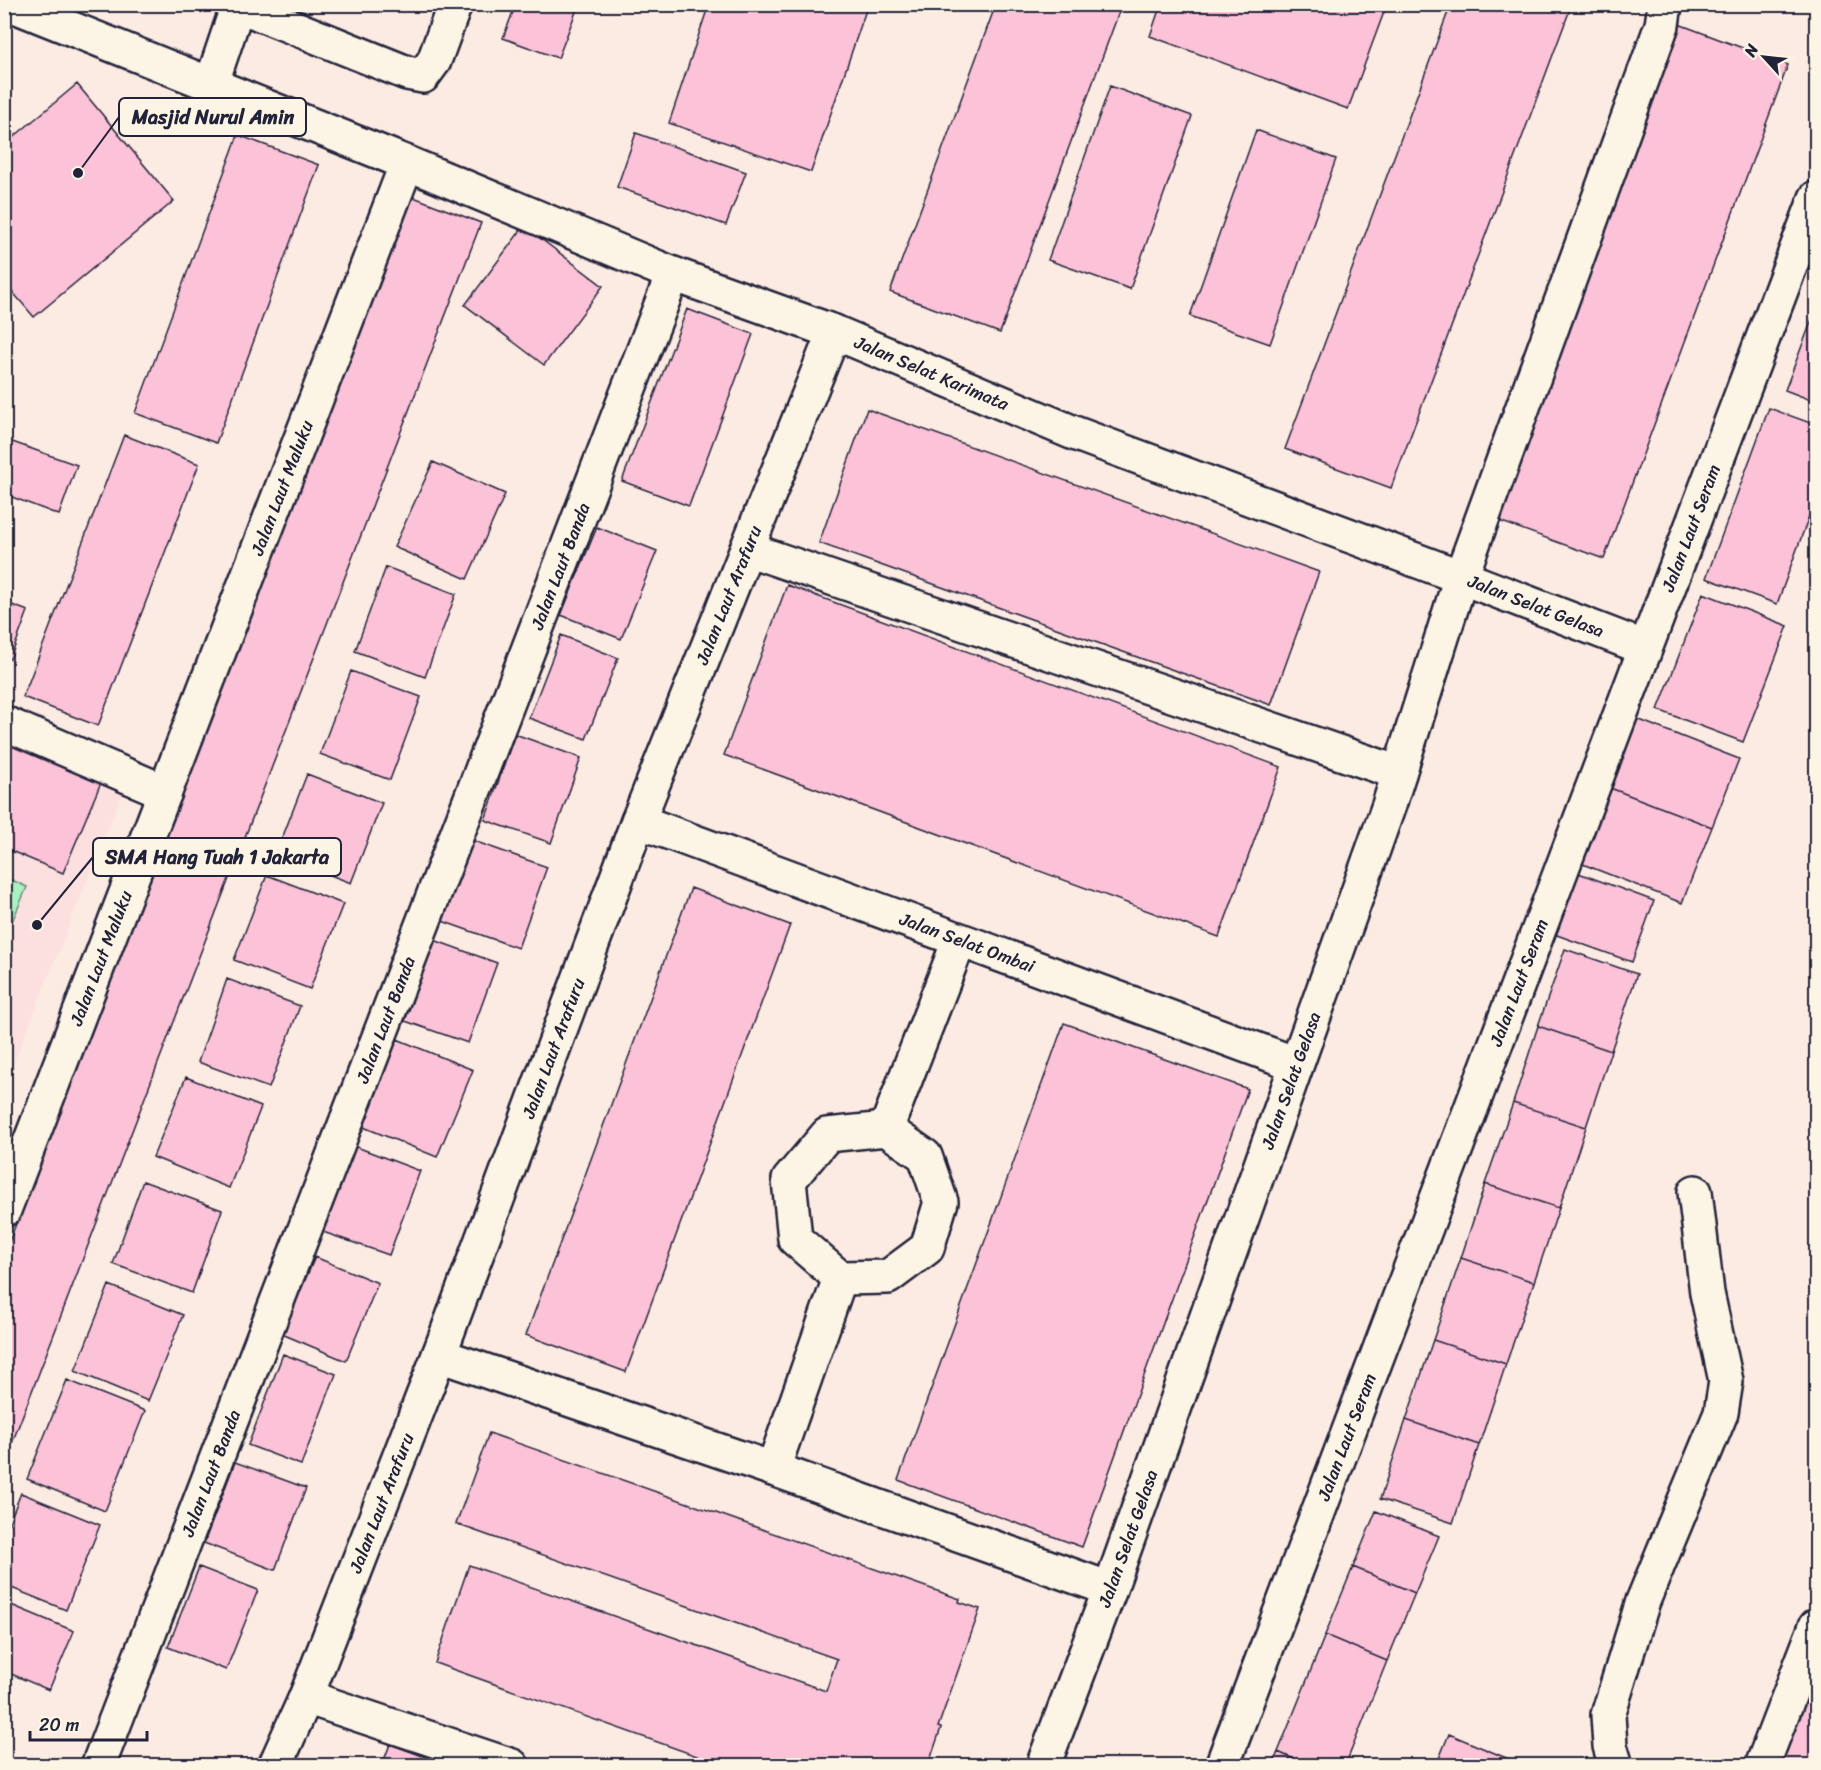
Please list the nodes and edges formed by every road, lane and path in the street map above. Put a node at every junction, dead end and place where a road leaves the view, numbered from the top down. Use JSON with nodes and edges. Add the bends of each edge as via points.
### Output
{"nodes":[{"id":1,"x":10,"y":4,"type":"edge"},
{"id":2,"x":454,"y":4,"type":"edge"},
{"id":3,"x":1665,"y":4,"type":"edge"},
{"id":4,"x":237,"y":5,"type":"edge"},
{"id":5,"x":211,"y":85,"type":"junction"},
{"id":6,"x":407,"y":163,"type":"junction"},
{"id":7,"x":1816,"y":198,"type":"edge"},
{"id":8,"x":673,"y":274,"type":"junction"},
{"id":9,"x":834,"y":332,"type":"junction"},
{"id":10,"x":747,"y":549,"type":"junction"},
{"id":11,"x":1461,"y":577,"type":"junction"},
{"id":12,"x":1645,"y":648,"type":"junction"},
{"id":13,"x":4,"y":723,"type":"edge"},
{"id":14,"x":1399,"y":773,"type":"junction"},
{"id":15,"x":165,"y":792,"type":"junction"},
{"id":16,"x":638,"y":821,"type":"junction"},
{"id":17,"x":959,"y":941,"type":"junction"},
{"id":18,"x":1296,"y":1065,"type":"junction"},
{"id":19,"x":886,"y":1128,"type":"junction"},
{"id":20,"x":1695,"y":1192,"type":"dead end"},
{"id":21,"x":4,"y":1210,"type":"edge"},
{"id":22,"x":840,"y":1278,"type":"junction"},
{"id":23,"x":439,"y":1355,"type":"junction"},
{"id":24,"x":773,"y":1469,"type":"junction"},
{"id":25,"x":1110,"y":1589,"type":"junction"},
{"id":26,"x":1816,"y":1626,"type":"edge"},
{"id":27,"x":306,"y":1697,"type":"junction"},
{"id":28,"x":98,"y":1766,"type":"edge"},
{"id":29,"x":275,"y":1766,"type":"edge"},
{"id":30,"x":512,"y":1766,"type":"edge"},
{"id":31,"x":1043,"y":1766,"type":"edge"},
{"id":32,"x":1222,"y":1766,"type":"edge"},
{"id":33,"x":1616,"y":1766,"type":"edge"},
{"id":34,"x":1762,"y":1766,"type":"edge"}],
"edges":[{"from":1,"to":5,"type":"lane"},
{"from":2,"to":4,"type":"lane","via":[[434,61],[423,76]]},
{"from":3,"to":11,"type":"lane","via":[[1662,25]]},
{"from":4,"to":5,"type":"lane"},
{"from":5,"to":6,"type":"lane"},
{"from":6,"to":8,"type":"lane","name":"Jalan Selat Karimata"},
{"from":6,"to":15,"type":"lane","name":"Jalan Laut Maluku"},
{"from":7,"to":12,"type":"lane","name":"Jalan Laut Seram"},
{"from":8,"to":9,"type":"lane","name":"Jalan Selat Karimata"},
{"from":8,"to":28,"type":"lane","name":"Jalan Laut Banda"},
{"from":9,"to":10,"type":"lane","name":"Jalan Laut Arafuru"},
{"from":9,"to":11,"type":"lane","name":"Jalan Selat Karimata","via":[[1074,433]]},
{"from":10,"to":14,"type":"lane"},
{"from":10,"to":16,"type":"lane","name":"Jalan Laut Arafuru"},
{"from":11,"to":12,"type":"lane","name":"Jalan Selat Gelasa"},
{"from":11,"to":14,"type":"lane","name":"Jalan Selat Gelasa"},
{"from":12,"to":32,"type":"lane","name":"Jalan Laut Seram"},
{"from":13,"to":15,"type":"lane"},
{"from":14,"to":18,"type":"lane","name":"Jalan Selat Gelasa"},
{"from":15,"to":21,"type":"lane","name":"Jalan Laut Maluku"},
{"from":16,"to":17,"type":"lane","name":"Jalan Selat Ombai"},
{"from":16,"to":23,"type":"lane","name":"Jalan Laut Arafuru"},
{"from":17,"to":18,"type":"lane","name":"Jalan Selat Ombai"},
{"from":17,"to":19,"type":"lane"},
{"from":18,"to":25,"type":"lane","name":"Jalan Selat Gelasa"},
{"from":19,"to":22,"type":"lane","via":[[827,1135],[789,1180],[795,1239]]},
{"from":19,"to":22,"type":"lane","via":[[925,1156],[941,1202],[927,1248],[888,1277]]},
{"from":20,"to":33,"type":"lane","via":[[1707,1293],[1726,1381],[1721,1413],[1643,1601],[1608,1714]]},
{"from":22,"to":24,"type":"lane"},
{"from":23,"to":24,"type":"lane"},
{"from":23,"to":27,"type":"lane","name":"Jalan Laut Arafuru"},
{"from":24,"to":25,"type":"lane"},
{"from":25,"to":31,"type":"lane","name":"Jalan Selat Gelasa"},
{"from":26,"to":34,"type":"lane"},
{"from":27,"to":29,"type":"lane","name":"Jalan Laut Arafuru"},
{"from":27,"to":30,"type":"lane"}]}
